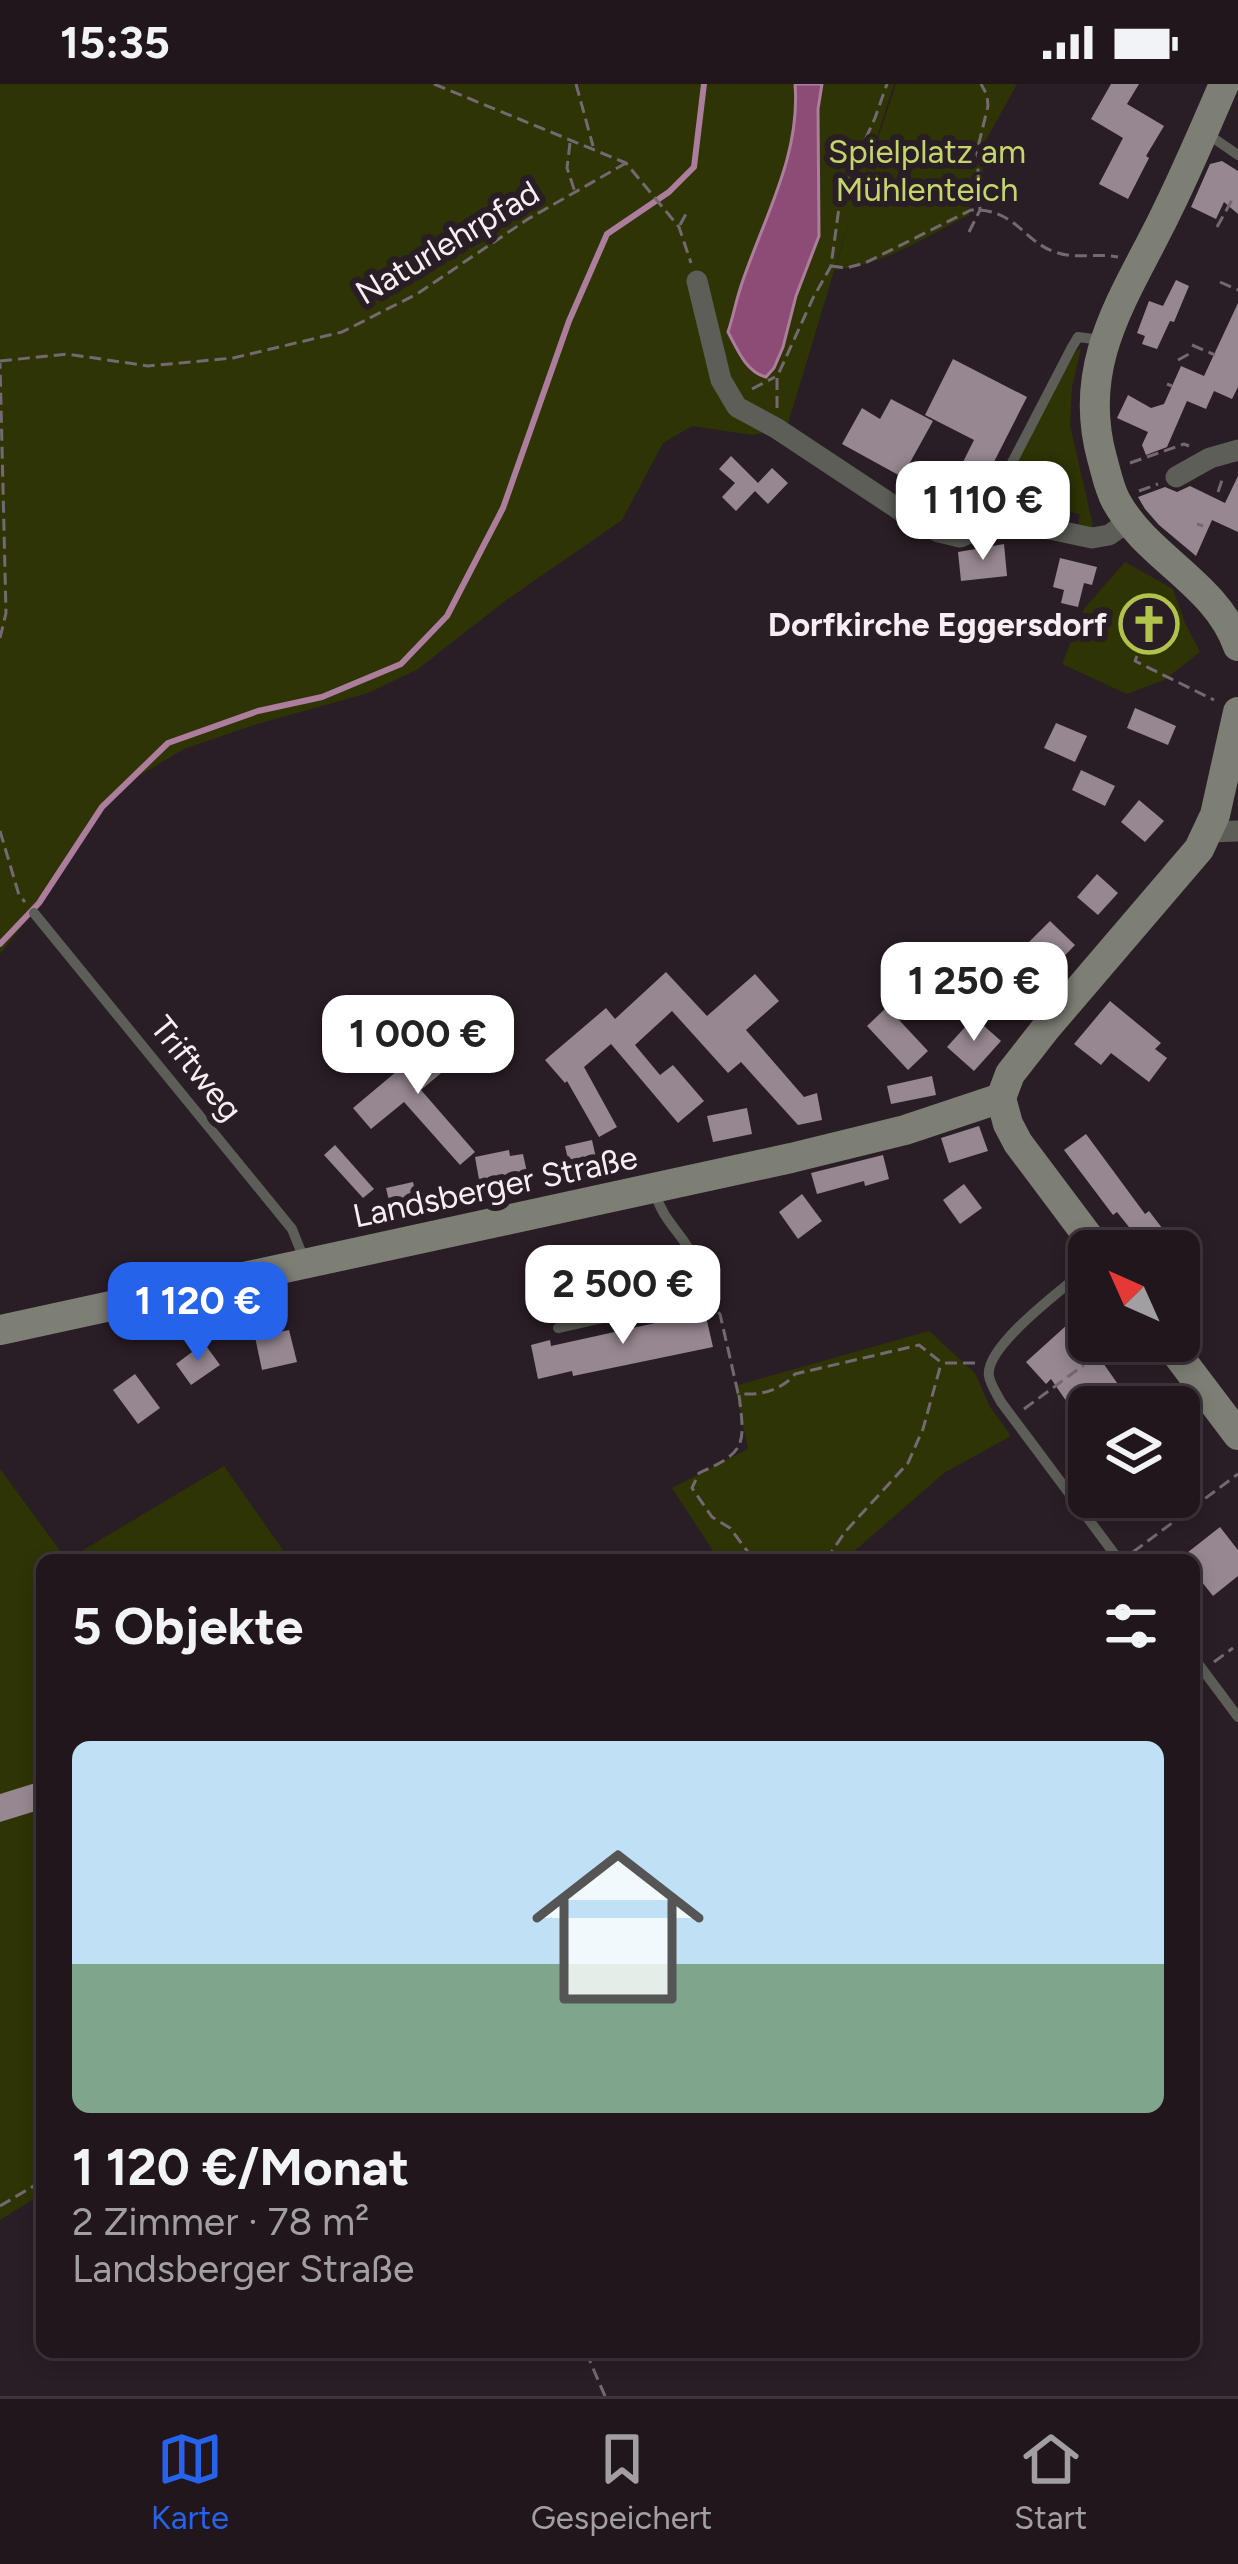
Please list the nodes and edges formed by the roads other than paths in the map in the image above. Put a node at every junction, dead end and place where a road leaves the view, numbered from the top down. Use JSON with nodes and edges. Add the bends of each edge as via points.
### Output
{"nodes":[{"id":1,"x":1224,"y":84,"type":"edge"},
{"id":2,"x":1203,"y":132,"type":"junction"},
{"id":3,"x":1238,"y":155,"type":"edge"},
{"id":4,"x":698,"y":281,"type":"road end"},
{"id":5,"x":1104,"y":341,"type":"junction"},
{"id":6,"x":1238,"y":451,"type":"edge"},
{"id":7,"x":1176,"y":476,"type":"road end"},
{"id":8,"x":1129,"y":508,"type":"junction"},
{"id":9,"x":1003,"y":519,"type":"junction"},
{"id":10,"x":1238,"y":646,"type":"edge"},
{"id":11,"x":1232,"y":709,"type":"edge"},
{"id":12,"x":1223,"y":831,"type":"edge"},
{"id":13,"x":32,"y":911,"type":"road end"},
{"id":14,"x":1001,"y":1098,"type":"junction"},
{"id":15,"x":654,"y":1188,"type":"junction"},
{"id":16,"x":1083,"y":1230,"type":"edge"},
{"id":17,"x":306,"y":1264,"type":"junction"},
{"id":18,"x":1068,"y":1286,"type":"edge"},
{"id":19,"x":558,"y":1328,"type":"dead end"},
{"id":20,"x":0,"y":1330,"type":"edge"},
{"id":21,"x":1183,"y":1362,"type":"edge"},
{"id":22,"x":1238,"y":1435,"type":"edge"},
{"id":23,"x":1116,"y":1554,"type":"edge"},
{"id":24,"x":1200,"y":1666,"type":"edge"},
{"id":25,"x":1238,"y":1717,"type":"edge"}],
"edges":[{"from":1,"to":2,"type":"main road"},
{"from":2,"to":3,"type":"lane"},
{"from":2,"to":5,"type":"main road"},
{"from":4,"to":9,"type":"street","via":[[721,380],[737,407],[939,532],[960,537]]},
{"from":5,"to":8,"type":"main road","via":[[1095,392],[1098,444],[1114,497]]},
{"from":5,"to":9,"type":"lane","via":[[1078,337],[1002,482]]},
{"from":6,"to":7,"type":"street"},
{"from":8,"to":9,"type":"street","via":[[1109,535],[1091,538]]},
{"from":8,"to":10,"type":"main road","via":[[1206,595]]},
{"from":11,"to":12,"type":"main road","via":[[1215,815]]},
{"from":12,"to":14,"type":"main road","via":[[1199,849],[1010,1074]]},
{"from":13,"to":17,"type":"lane","name":"Triftweg","via":[[292,1229]]},
{"from":14,"to":15,"type":"main road","name":"Landsberger Straße","via":[[905,1130]]},
{"from":14,"to":16,"type":"main road","via":[[1018,1143]]},
{"from":15,"to":17,"type":"main road","name":"Landsberger Straße"},
{"from":15,"to":19,"type":"lane","via":[[658,1207],[696,1260],[695,1291]]},
{"from":17,"to":20,"type":"main road","name":"Landsberger Straße"},
{"from":18,"to":23,"type":"lane","via":[[1004,1342],[988,1376]]},
{"from":21,"to":22,"type":"main road"},
{"from":24,"to":25,"type":"lane"}]}
